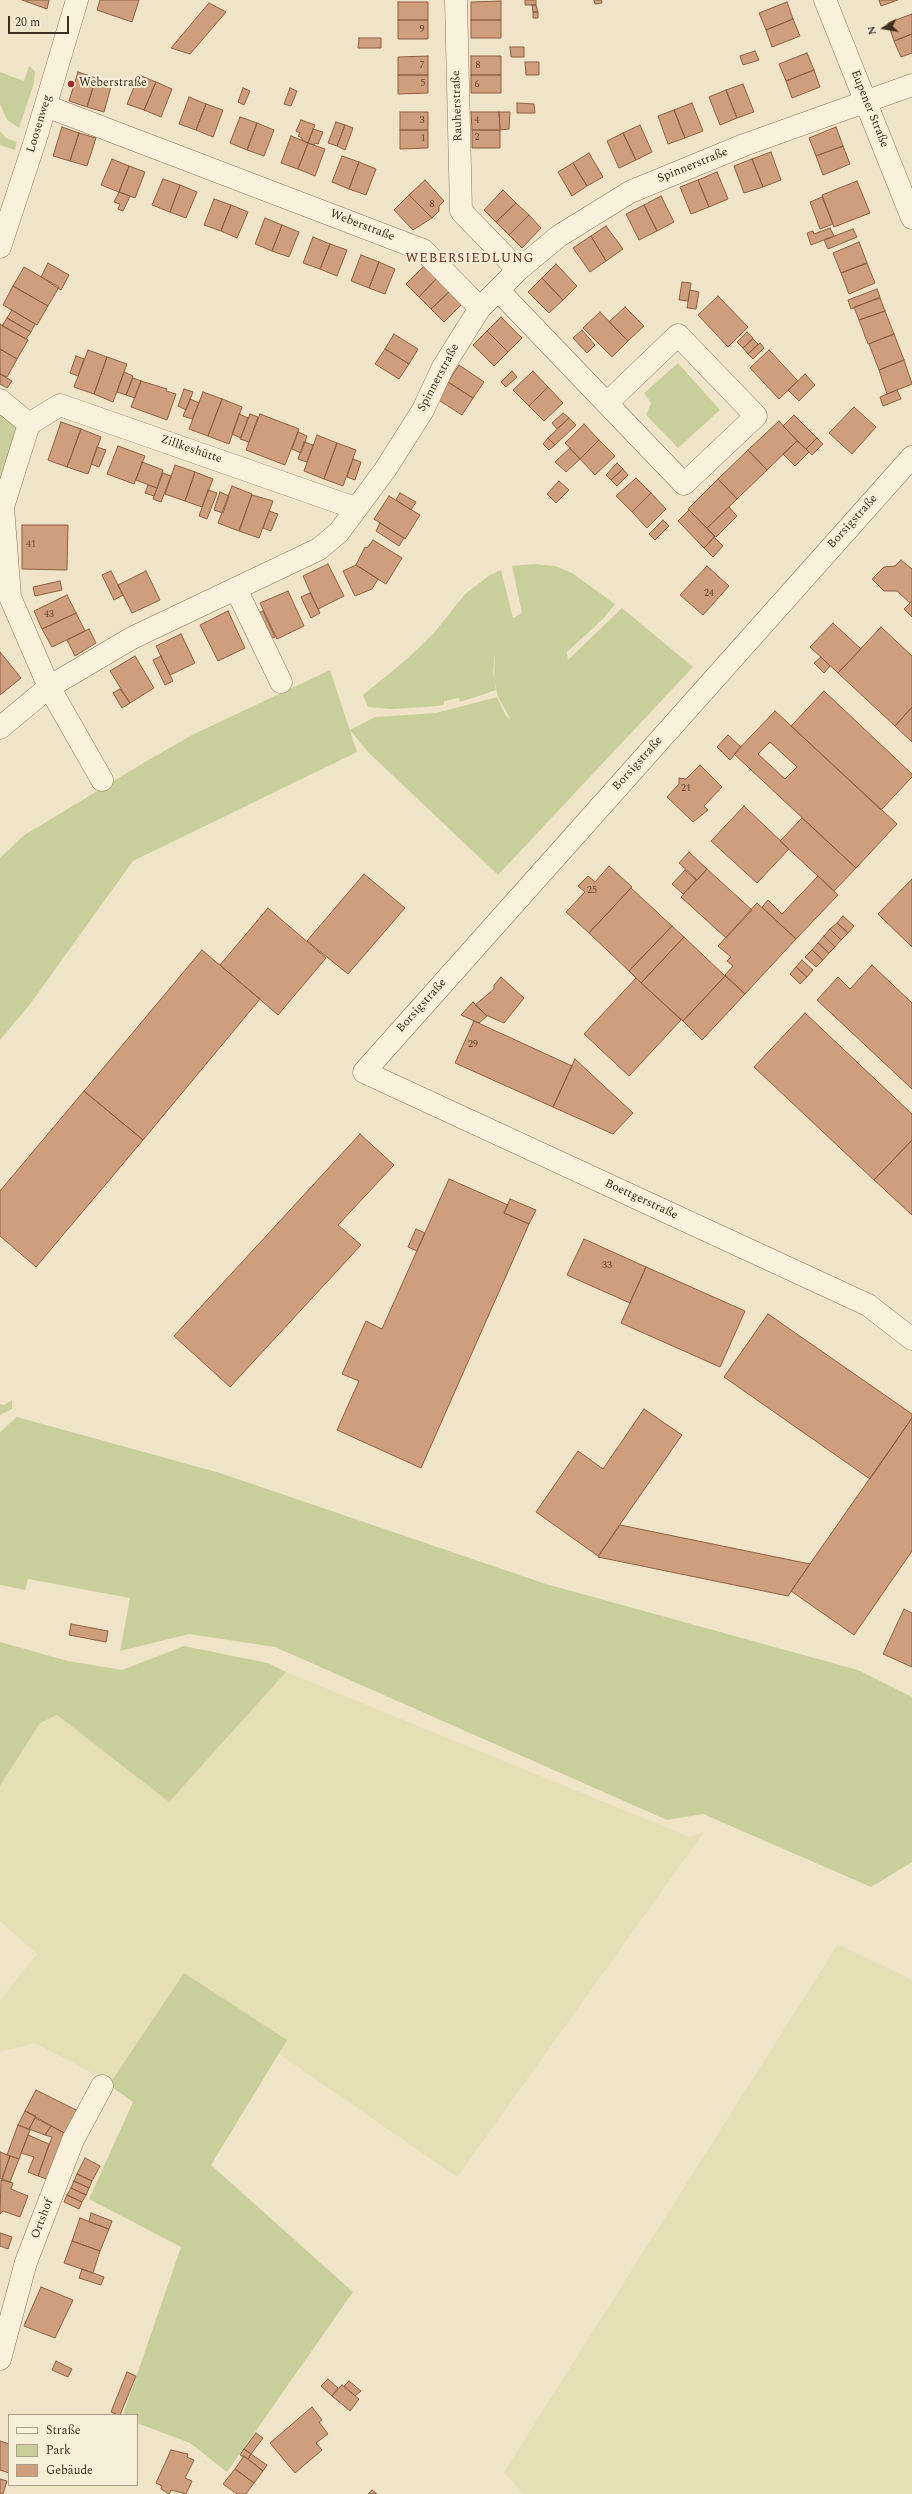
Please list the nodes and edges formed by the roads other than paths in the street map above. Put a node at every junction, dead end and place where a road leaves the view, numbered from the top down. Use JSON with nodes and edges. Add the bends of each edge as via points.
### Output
{"nodes":[{"id":1,"x":77,"y":0,"type":"edge"},
{"id":2,"x":456,"y":0,"type":"edge"},
{"id":3,"x":825,"y":0,"type":"edge"},
{"id":4,"x":912,"y":85,"type":"edge"},
{"id":5,"x":866,"y":100,"type":"junction"},
{"id":6,"x":46,"y":106,"type":"junction"},
{"id":7,"x":912,"y":218,"type":"edge"},
{"id":8,"x":0,"y":247,"type":"edge"},
{"id":9,"x":518,"y":270,"type":"junction"},
{"id":10,"x":498,"y":290,"type":"junction"},
{"id":11,"x":480,"y":308,"type":"junction"},
{"id":12,"x":0,"y":400,"type":"edge"},
{"id":13,"x":607,"y":403,"type":"junction"},
{"id":14,"x":29,"y":424,"type":"junction"},
{"id":15,"x":912,"y":457,"type":"edge"},
{"id":16,"x":355,"y":508,"type":"junction"},
{"id":17,"x":236,"y":589,"type":"junction"},
{"id":18,"x":281,"y":682,"type":"dead end"},
{"id":19,"x":49,"y":687,"type":"junction"},
{"id":20,"x":0,"y":728,"type":"edge"},
{"id":21,"x":102,"y":780,"type":"dead end"},
{"id":22,"x":364,"y":1072,"type":"joint"},
{"id":23,"x":912,"y":1339,"type":"edge"},
{"id":24,"x":102,"y":2086,"type":"dead end"},
{"id":25,"x":0,"y":2359,"type":"edge"}],
"edges":[{"from":1,"to":6,"type":"street","name":"Loosenweg"},
{"from":2,"to":9,"type":"street","name":"Rauherstraße","via":[[461,212]]},
{"from":3,"to":5,"type":"street","name":"Eupener Straße"},
{"from":4,"to":5,"type":"street","name":"Spinnerstraße"},
{"from":5,"to":7,"type":"street","name":"Eupener Straße"},
{"from":5,"to":9,"type":"street","name":"Spinnerstraße","via":[[744,145],[630,192],[559,236]]},
{"from":6,"to":8,"type":"street","name":"Loosenweg"},
{"from":6,"to":11,"type":"street","name":"Weberstraße","via":[[423,250]]},
{"from":9,"to":10,"type":"street","name":"Spinnerstraße"},
{"from":10,"to":11,"type":"street","name":"Spinnerstraße"},
{"from":10,"to":13,"type":"street"},
{"from":11,"to":16,"type":"street","name":"Spinnerstraße","via":[[443,367],[423,410],[385,470]]},
{"from":12,"to":14,"type":"street"},
{"from":13,"to":13,"type":"street","via":[[684,484],[756,416],[678,335]]},
{"from":14,"to":16,"type":"street","name":"Zillkeshütte","via":[[60,405]]},
{"from":14,"to":19,"type":"street","via":[[4,507],[10,597]]},
{"from":15,"to":22,"type":"street","name":"Borsigstraße"},
{"from":16,"to":17,"type":"street","via":[[339,532],[319,549]]},
{"from":17,"to":18,"type":"street"},
{"from":17,"to":19,"type":"street","via":[[132,638]]},
{"from":19,"to":20,"type":"street"},
{"from":19,"to":21,"type":"street"},
{"from":22,"to":23,"type":"street","name":"Boettgerstraße","via":[[868,1305]]},
{"from":24,"to":25,"type":"street","name":"Ortshof","via":[[73,2140],[26,2262]]}]}
